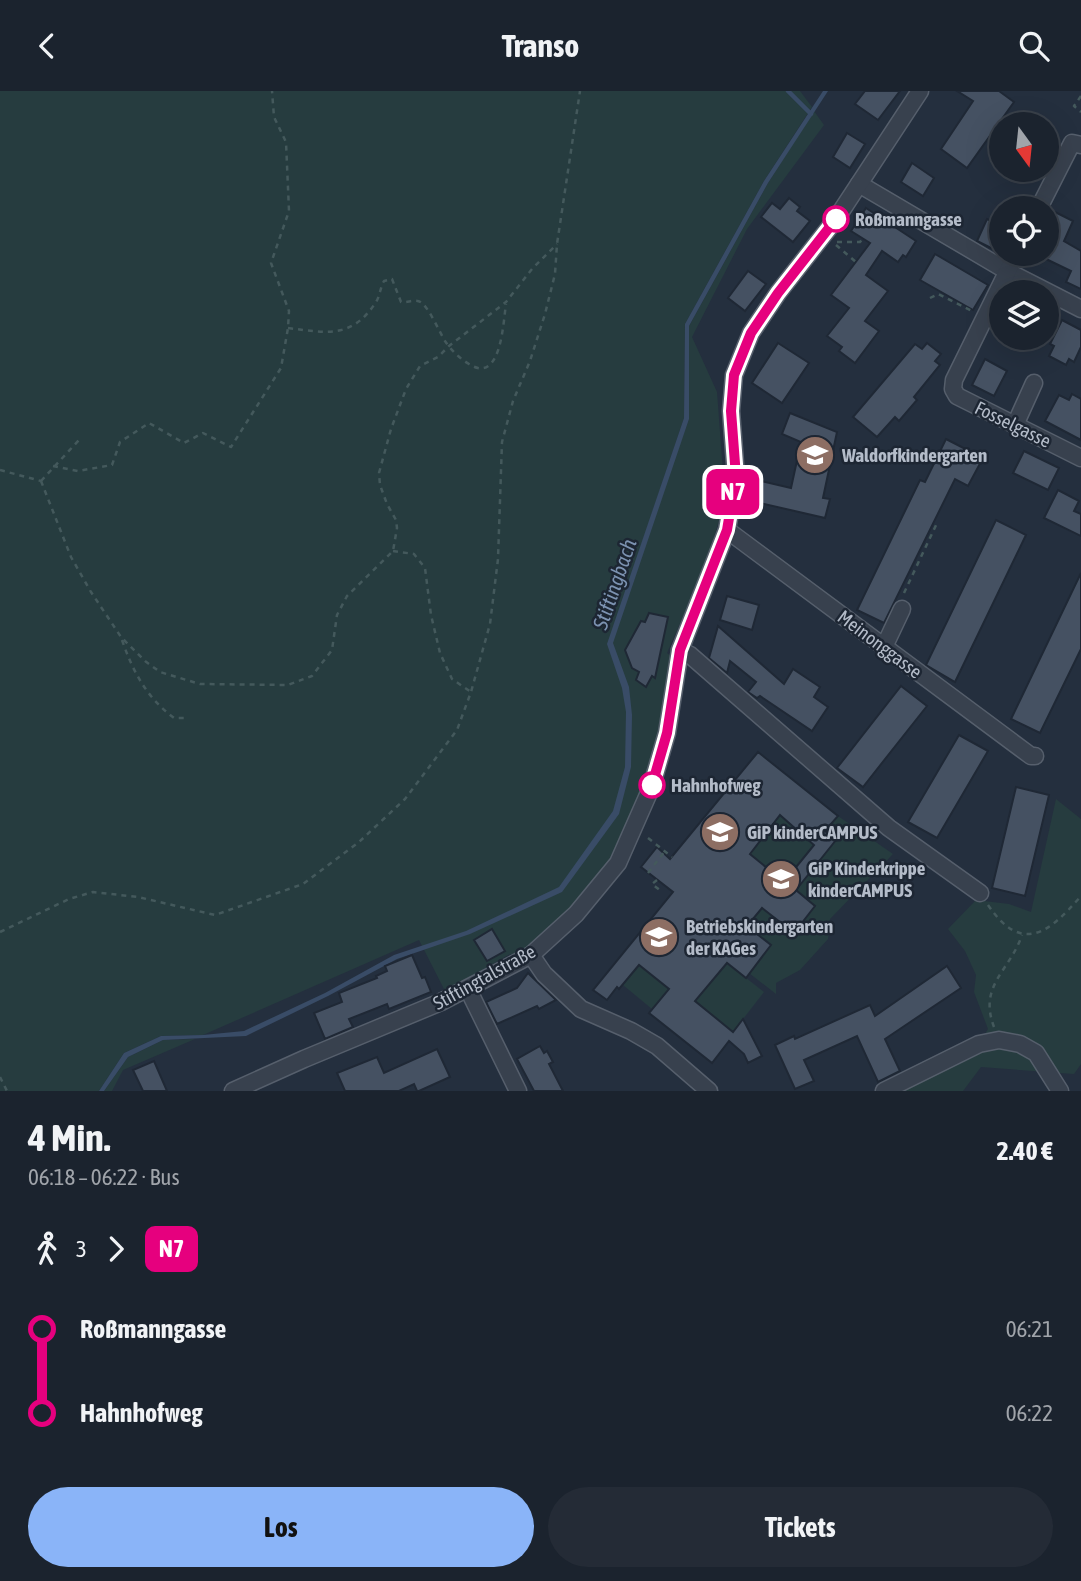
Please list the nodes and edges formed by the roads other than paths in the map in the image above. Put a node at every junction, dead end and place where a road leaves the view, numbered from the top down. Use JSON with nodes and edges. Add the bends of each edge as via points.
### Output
{"nodes":[{"id":1,"x":920,"y":91,"type":"edge"},
{"id":2,"x":1081,"y":145,"type":"edge"},
{"id":3,"x":859,"y":184,"type":"junction"},
{"id":4,"x":1045,"y":196,"type":"edge"},
{"id":5,"x":1010,"y":266,"type":"edge"},
{"id":6,"x":1007,"y":271,"type":"junction"},
{"id":7,"x":1081,"y":309,"type":"edge"},
{"id":8,"x":1034,"y":383,"type":"dead end"},
{"id":9,"x":1016,"y":425,"type":"junction"},
{"id":10,"x":1081,"y":458,"type":"edge"},
{"id":11,"x":727,"y":530,"type":"junction"},
{"id":12,"x":902,"y":604,"type":"road end"},
{"id":13,"x":884,"y":647,"type":"junction"},
{"id":14,"x":680,"y":650,"type":"junction"},
{"id":15,"x":1035,"y":757,"type":"dead end"},
{"id":16,"x":980,"y":893,"type":"road end"},
{"id":17,"x":531,"y":955,"type":"junction"},
{"id":18,"x":468,"y":989,"type":"junction"},
{"id":19,"x":233,"y":1091,"type":"edge"},
{"id":20,"x":518,"y":1091,"type":"edge"},
{"id":21,"x":709,"y":1091,"type":"edge"},
{"id":22,"x":884,"y":1091,"type":"edge"},
{"id":23,"x":1060,"y":1091,"type":"edge"}],
"edges":[{"from":1,"to":3,"type":"street","name":"Stiftingtalstraße"},
{"from":2,"to":4,"type":"street","via":[[1072,143]]},
{"from":3,"to":6,"type":"street"},
{"from":3,"to":11,"type":"street","name":"Stiftingtalstraße","via":[[751,333],[734,375],[731,411],[736,477]]},
{"from":5,"to":6,"type":"street"},
{"from":6,"to":7,"type":"street"},
{"from":6,"to":9,"type":"street","name":"Fosselgasse","via":[[953,389],[957,397]]},
{"from":8,"to":9,"type":"street"},
{"from":9,"to":10,"type":"street","name":"Fosselgasse"},
{"from":11,"to":13,"type":"street","name":"Meinonggasse"},
{"from":11,"to":14,"type":"street","name":"Stiftingtalstraße"},
{"from":12,"to":13,"type":"street"},
{"from":13,"to":15,"type":"street","name":"Meinonggasse"},
{"from":14,"to":16,"type":"street","via":[[889,828]]},
{"from":14,"to":17,"type":"street","name":"Stiftingtalstraße","via":[[667,733],[651,788],[618,863],[576,915]]},
{"from":17,"to":18,"type":"street","name":"Stiftingtalstraße"},
{"from":17,"to":21,"type":"street","via":[[581,1009],[657,1046]]},
{"from":18,"to":19,"type":"street","name":"Stiftingtalstraße"},
{"from":18,"to":20,"type":"street"},
{"from":22,"to":23,"type":"street","via":[[979,1044],[999,1040],[1036,1053]]}]}
